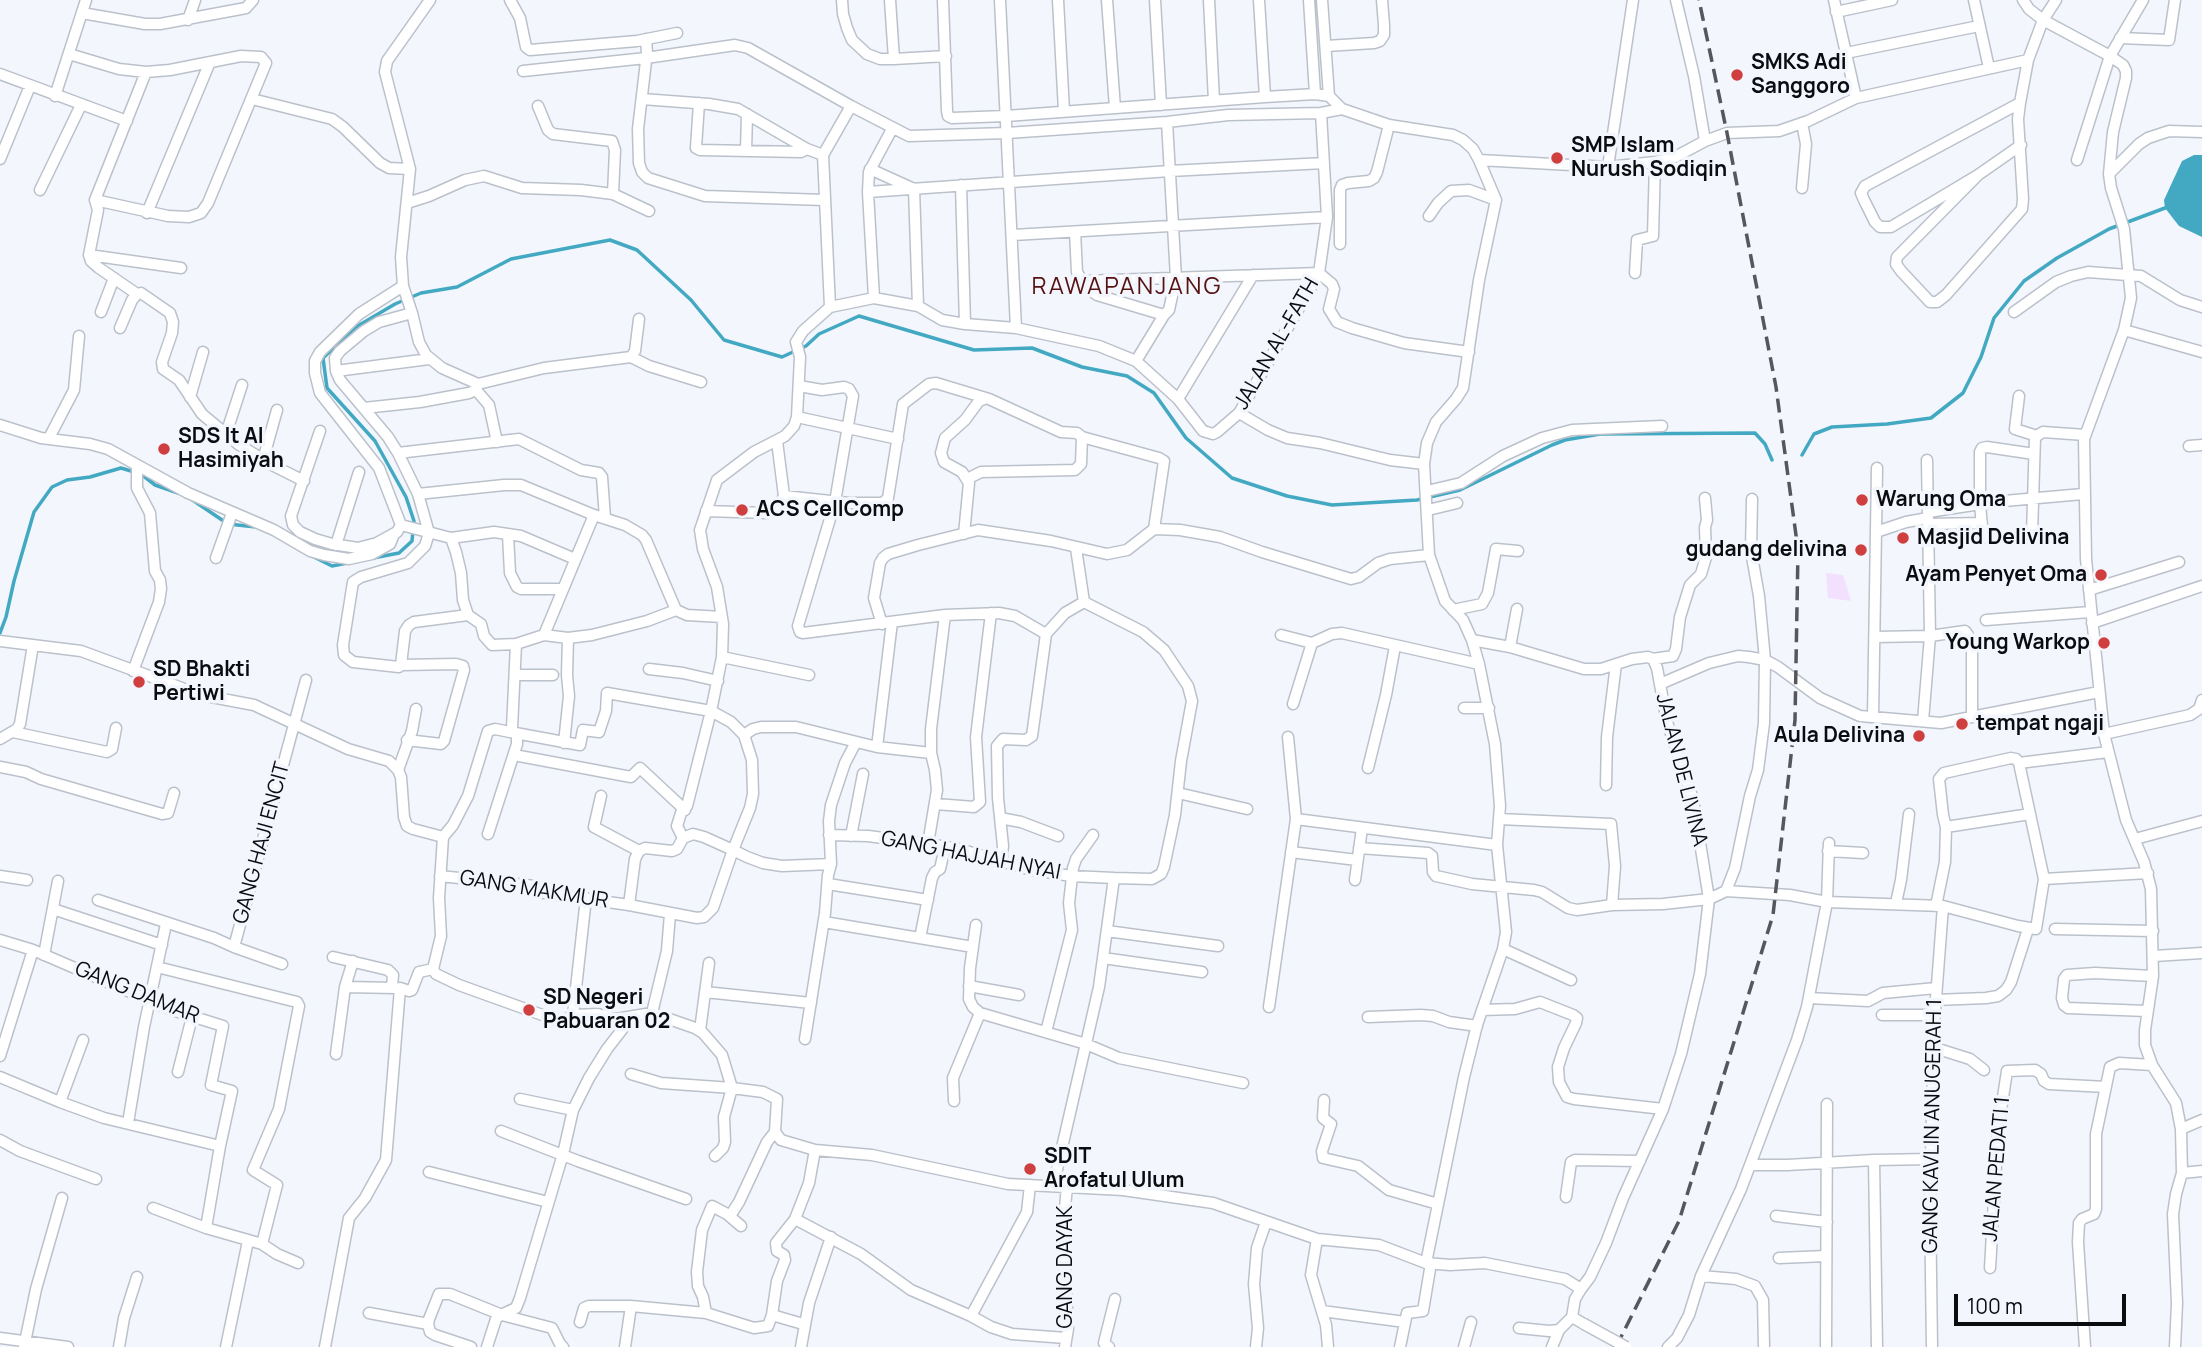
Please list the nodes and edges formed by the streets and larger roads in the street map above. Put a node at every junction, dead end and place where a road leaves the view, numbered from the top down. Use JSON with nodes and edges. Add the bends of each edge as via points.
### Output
{"nodes":[{"id":1,"x":86,"y":0,"type":"edge"},
{"id":2,"x":195,"y":0,"type":"edge"},
{"id":3,"x":253,"y":0,"type":"edge"},
{"id":4,"x":430,"y":0,"type":"edge"},
{"id":5,"x":510,"y":0,"type":"edge"},
{"id":6,"x":842,"y":0,"type":"edge"},
{"id":7,"x":890,"y":0,"type":"edge"},
{"id":8,"x":943,"y":0,"type":"edge"},
{"id":9,"x":1000,"y":0,"type":"edge"},
{"id":10,"x":1058,"y":0,"type":"edge"},
{"id":11,"x":1108,"y":0,"type":"edge"},
{"id":12,"x":1155,"y":0,"type":"edge"},
{"id":13,"x":1209,"y":0,"type":"edge"},
{"id":14,"x":1259,"y":0,"type":"edge"},
{"id":15,"x":1310,"y":0,"type":"edge"},
{"id":16,"x":1322,"y":0,"type":"edge"},
{"id":17,"x":1382,"y":0,"type":"edge"},
{"id":18,"x":1633,"y":0,"type":"edge"},
{"id":19,"x":1676,"y":0,"type":"edge"},
{"id":20,"x":1834,"y":0,"type":"edge"},
{"id":21,"x":1892,"y":0,"type":"edge"},
{"id":22,"x":1974,"y":0,"type":"edge"},
{"id":23,"x":2024,"y":0,"type":"edge"},
{"id":24,"x":2056,"y":0,"type":"edge"},
{"id":25,"x":2143,"y":0,"type":"edge"},
{"id":26,"x":2175,"y":0,"type":"edge"},
{"id":27,"x":1836,"y":12,"type":"junction"},
{"id":28,"x":82,"y":13,"type":"junction"},
{"id":29,"x":188,"y":20,"type":"junction"},
{"id":30,"x":2043,"y":20,"type":"junction"},
{"id":31,"x":1979,"y":26,"type":"junction"},
{"id":32,"x":677,"y":33,"type":"dead end"},
{"id":33,"x":2120,"y":38,"type":"junction"},
{"id":34,"x":1326,"y":46,"type":"junction"},
{"id":35,"x":646,"y":48,"type":"junction"},
{"id":36,"x":1846,"y":53,"type":"junction"},
{"id":37,"x":69,"y":54,"type":"junction"},
{"id":38,"x":946,"y":56,"type":"junction"},
{"id":39,"x":2110,"y":56,"type":"junction"},
{"id":40,"x":894,"y":59,"type":"junction"},
{"id":41,"x":2028,"y":60,"type":"junction"},
{"id":42,"x":209,"y":62,"type":"junction"},
{"id":43,"x":1989,"y":68,"type":"junction"},
{"id":44,"x":523,"y":71,"type":"dead end"},
{"id":45,"x":146,"y":72,"type":"junction"},
{"id":46,"x":0,"y":74,"type":"edge"},
{"id":47,"x":30,"y":86,"type":"junction"},
{"id":48,"x":1314,"y":94,"type":"junction"},
{"id":49,"x":55,"y":96,"type":"junction"},
{"id":50,"x":1329,"y":96,"type":"junction"},
{"id":51,"x":1265,"y":97,"type":"junction"},
{"id":52,"x":1856,"y":98,"type":"junction"},
{"id":53,"x":252,"y":99,"type":"junction"},
{"id":54,"x":642,"y":99,"type":"junction"},
{"id":55,"x":1226,"y":100,"type":"junction"},
{"id":56,"x":1214,"y":101,"type":"junction"},
{"id":57,"x":699,"y":103,"type":"junction"},
{"id":58,"x":2020,"y":103,"type":"junction"},
{"id":59,"x":1161,"y":104,"type":"junction"},
{"id":60,"x":81,"y":105,"type":"junction"},
{"id":61,"x":538,"y":106,"type":"dead end"},
{"id":62,"x":851,"y":106,"type":"junction"},
{"id":63,"x":1115,"y":108,"type":"junction"},
{"id":64,"x":1342,"y":109,"type":"junction"},
{"id":65,"x":1064,"y":111,"type":"junction"},
{"id":66,"x":1321,"y":113,"type":"junction"},
{"id":67,"x":747,"y":114,"type":"junction"},
{"id":68,"x":1228,"y":115,"type":"junction"},
{"id":69,"x":127,"y":121,"type":"junction"},
{"id":70,"x":1167,"y":122,"type":"junction"},
{"id":71,"x":1802,"y":123,"type":"junction"},
{"id":72,"x":1007,"y":125,"type":"junction"},
{"id":73,"x":1389,"y":125,"type":"junction"},
{"id":74,"x":892,"y":129,"type":"junction"},
{"id":75,"x":2202,"y":132,"type":"edge"},
{"id":76,"x":4,"y":135,"type":"edge"},
{"id":77,"x":1705,"y":141,"type":"junction"},
{"id":78,"x":2021,"y":145,"type":"junction"},
{"id":79,"x":807,"y":149,"type":"junction"},
{"id":80,"x":746,"y":151,"type":"junction"},
{"id":81,"x":823,"y":155,"type":"junction"},
{"id":82,"x":0,"y":159,"type":"edge"},
{"id":83,"x":1479,"y":160,"type":"junction"},
{"id":84,"x":2077,"y":160,"type":"dead end"},
{"id":85,"x":1655,"y":162,"type":"junction"},
{"id":86,"x":1324,"y":163,"type":"junction"},
{"id":87,"x":1608,"y":167,"type":"junction"},
{"id":88,"x":410,"y":169,"type":"junction"},
{"id":89,"x":870,"y":169,"type":"junction"},
{"id":90,"x":1170,"y":171,"type":"junction"},
{"id":91,"x":2109,"y":174,"type":"junction"},
{"id":92,"x":1978,"y":175,"type":"junction"},
{"id":93,"x":1009,"y":181,"type":"junction"},
{"id":94,"x":961,"y":185,"type":"junction"},
{"id":95,"x":1801,"y":187,"type":"dead end"},
{"id":96,"x":914,"y":189,"type":"junction"},
{"id":97,"x":40,"y":190,"type":"dead end"},
{"id":98,"x":868,"y":192,"type":"junction"},
{"id":99,"x":613,"y":194,"type":"junction"},
{"id":100,"x":95,"y":200,"type":"junction"},
{"id":101,"x":824,"y":200,"type":"junction"},
{"id":102,"x":1496,"y":200,"type":"junction"},
{"id":103,"x":407,"y":202,"type":"junction"},
{"id":104,"x":649,"y":211,"type":"dead end"},
{"id":105,"x":147,"y":212,"type":"junction"},
{"id":106,"x":1429,"y":216,"type":"dead end"},
{"id":107,"x":1327,"y":217,"type":"junction"},
{"id":108,"x":1172,"y":225,"type":"junction"},
{"id":109,"x":1075,"y":232,"type":"junction"},
{"id":110,"x":1013,"y":235,"type":"junction"},
{"id":111,"x":1340,"y":244,"type":"dead end"},
{"id":112,"x":89,"y":255,"type":"junction"},
{"id":113,"x":181,"y":268,"type":"dead end"},
{"id":114,"x":1635,"y":272,"type":"dead end"},
{"id":115,"x":1318,"y":273,"type":"junction"},
{"id":116,"x":1253,"y":275,"type":"junction"},
{"id":117,"x":2129,"y":275,"type":"junction"},
{"id":118,"x":114,"y":278,"type":"junction"},
{"id":119,"x":1176,"y":278,"type":"junction"},
{"id":120,"x":1090,"y":281,"type":"junction"},
{"id":121,"x":403,"y":288,"type":"junction"},
{"id":122,"x":137,"y":294,"type":"junction"},
{"id":123,"x":874,"y":298,"type":"junction"},
{"id":124,"x":918,"y":306,"type":"junction"},
{"id":125,"x":830,"y":307,"type":"junction"},
{"id":126,"x":2202,"y":307,"type":"edge"},
{"id":127,"x":411,"y":309,"type":"junction"},
{"id":128,"x":2014,"y":312,"type":"dead end"},
{"id":129,"x":101,"y":313,"type":"dead end"},
{"id":130,"x":1164,"y":315,"type":"junction"},
{"id":131,"x":639,"y":319,"type":"dead end"},
{"id":132,"x":965,"y":324,"type":"junction"},
{"id":133,"x":120,"y":328,"type":"dead end"},
{"id":134,"x":1016,"y":328,"type":"junction"},
{"id":135,"x":2124,"y":330,"type":"junction"},
{"id":136,"x":79,"y":336,"type":"dead end"},
{"id":137,"x":203,"y":352,"type":"dead end"},
{"id":138,"x":1469,"y":352,"type":"junction"},
{"id":139,"x":2202,"y":352,"type":"edge"},
{"id":140,"x":631,"y":357,"type":"junction"},
{"id":141,"x":429,"y":359,"type":"junction"},
{"id":142,"x":1136,"y":361,"type":"junction"},
{"id":143,"x":336,"y":371,"type":"junction"},
{"id":144,"x":701,"y":382,"type":"dead end"},
{"id":145,"x":242,"y":384,"type":"dead end"},
{"id":146,"x":799,"y":386,"type":"junction"},
{"id":147,"x":477,"y":387,"type":"junction"},
{"id":148,"x":2019,"y":396,"type":"dead end"},
{"id":149,"x":190,"y":397,"type":"junction"},
{"id":150,"x":984,"y":399,"type":"junction"},
{"id":151,"x":1178,"y":399,"type":"junction"},
{"id":152,"x":364,"y":408,"type":"junction"},
{"id":153,"x":277,"y":410,"type":"dead end"},
{"id":154,"x":1240,"y":413,"type":"junction"},
{"id":155,"x":797,"y":417,"type":"junction"},
{"id":156,"x":0,"y":425,"type":"edge"},
{"id":157,"x":1662,"y":426,"type":"dead end"},
{"id":158,"x":848,"y":427,"type":"junction"},
{"id":159,"x":320,"y":430,"type":"dead end"},
{"id":160,"x":226,"y":434,"type":"junction"},
{"id":161,"x":2085,"y":435,"type":"junction"},
{"id":162,"x":2037,"y":436,"type":"junction"},
{"id":163,"x":49,"y":438,"type":"junction"},
{"id":164,"x":1082,"y":438,"type":"junction"},
{"id":165,"x":898,"y":439,"type":"junction"},
{"id":166,"x":777,"y":441,"type":"junction"},
{"id":167,"x":497,"y":442,"type":"junction"},
{"id":168,"x":2202,"y":445,"type":"edge"},
{"id":169,"x":2189,"y":446,"type":"dead end"},
{"id":170,"x":398,"y":453,"type":"junction"},
{"id":171,"x":2034,"y":454,"type":"junction"},
{"id":172,"x":263,"y":460,"type":"junction"},
{"id":173,"x":1927,"y":460,"type":"dead end"},
{"id":174,"x":1424,"y":464,"type":"junction"},
{"id":175,"x":1877,"y":468,"type":"dead end"},
{"id":176,"x":136,"y":471,"type":"junction"},
{"id":177,"x":359,"y":472,"type":"dead end"},
{"id":178,"x":967,"y":479,"type":"junction"},
{"id":179,"x":304,"y":481,"type":"junction"},
{"id":180,"x":418,"y":494,"type":"junction"},
{"id":181,"x":2083,"y":494,"type":"junction"},
{"id":182,"x":783,"y":496,"type":"junction"},
{"id":183,"x":1705,"y":498,"type":"dead end"},
{"id":184,"x":2033,"y":498,"type":"junction"},
{"id":185,"x":1752,"y":499,"type":"dead end"},
{"id":186,"x":1427,"y":500,"type":"junction"},
{"id":187,"x":835,"y":502,"type":"junction"},
{"id":188,"x":1457,"y":503,"type":"dead end"},
{"id":189,"x":1980,"y":504,"type":"junction"},
{"id":190,"x":706,"y":511,"type":"junction"},
{"id":191,"x":594,"y":515,"type":"junction"},
{"id":192,"x":230,"y":516,"type":"junction"},
{"id":193,"x":605,"y":518,"type":"junction"},
{"id":194,"x":1928,"y":518,"type":"junction"},
{"id":195,"x":1982,"y":523,"type":"junction"},
{"id":196,"x":401,"y":529,"type":"junction"},
{"id":197,"x":1154,"y":529,"type":"junction"},
{"id":198,"x":1876,"y":532,"type":"junction"},
{"id":199,"x":427,"y":533,"type":"junction"},
{"id":200,"x":508,"y":534,"type":"junction"},
{"id":201,"x":964,"y":534,"type":"junction"},
{"id":202,"x":2032,"y":534,"type":"dead end"},
{"id":203,"x":451,"y":538,"type":"junction"},
{"id":204,"x":1983,"y":538,"type":"dead end"},
{"id":205,"x":336,"y":545,"type":"junction"},
{"id":206,"x":1076,"y":548,"type":"junction"},
{"id":207,"x":1518,"y":551,"type":"dead end"},
{"id":208,"x":1429,"y":555,"type":"junction"},
{"id":209,"x":216,"y":558,"type":"dead end"},
{"id":210,"x":575,"y":559,"type":"junction"},
{"id":211,"x":2179,"y":562,"type":"dead end"},
{"id":212,"x":2202,"y":586,"type":"edge"},
{"id":213,"x":562,"y":589,"type":"junction"},
{"id":214,"x":2089,"y":590,"type":"junction"},
{"id":215,"x":1084,"y":601,"type":"junction"},
{"id":216,"x":1517,"y":609,"type":"dead end"},
{"id":217,"x":676,"y":610,"type":"junction"},
{"id":218,"x":1453,"y":610,"type":"junction"},
{"id":219,"x":991,"y":613,"type":"junction"},
{"id":220,"x":468,"y":615,"type":"junction"},
{"id":221,"x":945,"y":615,"type":"junction"},
{"id":222,"x":722,"y":617,"type":"junction"},
{"id":223,"x":2091,"y":617,"type":"junction"},
{"id":224,"x":1986,"y":620,"type":"dead end"},
{"id":225,"x":887,"y":623,"type":"junction"},
{"id":226,"x":1046,"y":634,"type":"junction"},
{"id":227,"x":544,"y":635,"type":"junction"},
{"id":228,"x":1281,"y":635,"type":"dead end"},
{"id":229,"x":1930,"y":636,"type":"junction"},
{"id":230,"x":568,"y":638,"type":"junction"},
{"id":231,"x":1874,"y":638,"type":"junction"},
{"id":232,"x":0,"y":640,"type":"edge"},
{"id":233,"x":1472,"y":640,"type":"junction"},
{"id":234,"x":1311,"y":643,"type":"junction"},
{"id":235,"x":516,"y":644,"type":"junction"},
{"id":236,"x":31,"y":645,"type":"junction"},
{"id":237,"x":1395,"y":646,"type":"junction"},
{"id":238,"x":1510,"y":647,"type":"junction"},
{"id":239,"x":722,"y":657,"type":"junction"},
{"id":240,"x":1653,"y":659,"type":"junction"},
{"id":241,"x":1765,"y":660,"type":"junction"},
{"id":242,"x":1479,"y":664,"type":"junction"},
{"id":243,"x":1616,"y":664,"type":"junction"},
{"id":244,"x":401,"y":665,"type":"junction"},
{"id":245,"x":649,"y":669,"type":"dead end"},
{"id":246,"x":133,"y":671,"type":"junction"},
{"id":247,"x":550,"y":675,"type":"dead end"},
{"id":248,"x":809,"y":675,"type":"dead end"},
{"id":249,"x":516,"y":676,"type":"junction"},
{"id":250,"x":306,"y":680,"type":"dead end"},
{"id":251,"x":718,"y":681,"type":"junction"},
{"id":252,"x":1660,"y":684,"type":"junction"},
{"id":253,"x":2099,"y":692,"type":"junction"},
{"id":254,"x":2202,"y":700,"type":"edge"},
{"id":255,"x":1293,"y":704,"type":"dead end"},
{"id":256,"x":1464,"y":708,"type":"dead end"},
{"id":257,"x":1489,"y":708,"type":"junction"},
{"id":258,"x":416,"y":709,"type":"dead end"},
{"id":259,"x":710,"y":711,"type":"junction"},
{"id":260,"x":1873,"y":717,"type":"junction"},
{"id":261,"x":1972,"y":717,"type":"junction"},
{"id":262,"x":1923,"y":721,"type":"junction"},
{"id":263,"x":293,"y":723,"type":"junction"},
{"id":264,"x":116,"y":728,"type":"dead end"},
{"id":265,"x":13,"y":732,"type":"junction"},
{"id":266,"x":513,"y":733,"type":"junction"},
{"id":267,"x":2104,"y":734,"type":"junction"},
{"id":268,"x":744,"y":736,"type":"junction"},
{"id":269,"x":1288,"y":737,"type":"dead end"},
{"id":270,"x":0,"y":739,"type":"edge"},
{"id":271,"x":407,"y":740,"type":"junction"},
{"id":272,"x":564,"y":743,"type":"junction"},
{"id":273,"x":856,"y":743,"type":"junction"},
{"id":274,"x":877,"y":747,"type":"junction"},
{"id":275,"x":2108,"y":752,"type":"junction"},
{"id":276,"x":931,"y":754,"type":"junction"},
{"id":277,"x":514,"y":755,"type":"junction"},
{"id":278,"x":2019,"y":763,"type":"junction"},
{"id":279,"x":0,"y":767,"type":"edge"},
{"id":280,"x":1368,"y":768,"type":"dead end"},
{"id":281,"x":398,"y":770,"type":"junction"},
{"id":282,"x":863,"y":774,"type":"dead end"},
{"id":283,"x":1606,"y":785,"type":"dead end"},
{"id":284,"x":174,"y":793,"type":"dead end"},
{"id":285,"x":1178,"y":793,"type":"junction"},
{"id":286,"x":601,"y":796,"type":"dead end"},
{"id":287,"x":936,"y":804,"type":"junction"},
{"id":288,"x":1247,"y":809,"type":"dead end"},
{"id":289,"x":685,"y":810,"type":"junction"},
{"id":290,"x":1909,"y":814,"type":"dead end"},
{"id":291,"x":2031,"y":814,"type":"junction"},
{"id":292,"x":1000,"y":818,"type":"junction"},
{"id":293,"x":1296,"y":819,"type":"junction"},
{"id":294,"x":1499,"y":819,"type":"junction"},
{"id":295,"x":2202,"y":821,"type":"edge"},
{"id":296,"x":1946,"y":827,"type":"junction"},
{"id":297,"x":1360,"y":828,"type":"junction"},
{"id":298,"x":488,"y":834,"type":"dead end"},
{"id":299,"x":829,"y":835,"type":"junction"},
{"id":300,"x":1093,"y":835,"type":"dead end"},
{"id":301,"x":851,"y":836,"type":"junction"},
{"id":302,"x":1058,"y":836,"type":"dead end"},
{"id":303,"x":443,"y":837,"type":"junction"},
{"id":304,"x":683,"y":838,"type":"junction"},
{"id":305,"x":2135,"y":839,"type":"junction"},
{"id":306,"x":928,"y":844,"type":"junction"},
{"id":307,"x":1497,"y":845,"type":"junction"},
{"id":308,"x":945,"y":847,"type":"junction"},
{"id":309,"x":1359,"y":848,"type":"junction"},
{"id":310,"x":733,"y":850,"type":"junction"},
{"id":311,"x":639,"y":851,"type":"junction"},
{"id":312,"x":1291,"y":852,"type":"junction"},
{"id":313,"x":1863,"y":853,"type":"dead end"},
{"id":314,"x":1357,"y":860,"type":"junction"},
{"id":315,"x":1001,"y":862,"type":"junction"},
{"id":316,"x":831,"y":864,"type":"junction"},
{"id":317,"x":2148,"y":873,"type":"junction"},
{"id":318,"x":0,"y":876,"type":"edge"},
{"id":319,"x":440,"y":876,"type":"junction"},
{"id":320,"x":1071,"y":876,"type":"junction"},
{"id":321,"x":1114,"y":878,"type":"junction"},
{"id":322,"x":2044,"y":879,"type":"junction"},
{"id":323,"x":27,"y":880,"type":"dead end"},
{"id":324,"x":1354,"y":880,"type":"dead end"},
{"id":325,"x":58,"y":881,"type":"dead end"},
{"id":326,"x":828,"y":884,"type":"junction"},
{"id":327,"x":1503,"y":887,"type":"junction"},
{"id":328,"x":1727,"y":891,"type":"junction"},
{"id":329,"x":586,"y":898,"type":"junction"},
{"id":330,"x":1709,"y":899,"type":"junction"},
{"id":331,"x":98,"y":900,"type":"dead end"},
{"id":332,"x":928,"y":900,"type":"junction"},
{"id":333,"x":1827,"y":902,"type":"junction"},
{"id":334,"x":1896,"y":904,"type":"junction"},
{"id":335,"x":629,"y":905,"type":"junction"},
{"id":336,"x":1612,"y":905,"type":"junction"},
{"id":337,"x":1939,"y":906,"type":"junction"},
{"id":338,"x":53,"y":909,"type":"junction"},
{"id":339,"x":670,"y":914,"type":"junction"},
{"id":340,"x":824,"y":922,"type":"junction"},
{"id":341,"x":166,"y":924,"type":"junction"},
{"id":342,"x":976,"y":925,"type":"dead end"},
{"id":343,"x":2028,"y":929,"type":"junction"},
{"id":344,"x":2055,"y":929,"type":"dead end"},
{"id":345,"x":1107,"y":931,"type":"junction"},
{"id":346,"x":2153,"y":931,"type":"junction"},
{"id":347,"x":920,"y":938,"type":"junction"},
{"id":348,"x":0,"y":940,"type":"edge"},
{"id":349,"x":162,"y":945,"type":"junction"},
{"id":350,"x":1218,"y":946,"type":"dead end"},
{"id":351,"x":234,"y":947,"type":"junction"},
{"id":352,"x":973,"y":947,"type":"junction"},
{"id":353,"x":1503,"y":949,"type":"junction"},
{"id":354,"x":33,"y":950,"type":"junction"},
{"id":355,"x":2202,"y":953,"type":"edge"},
{"id":356,"x":44,"y":955,"type":"junction"},
{"id":357,"x":2154,"y":956,"type":"junction"},
{"id":358,"x":333,"y":957,"type":"dead end"},
{"id":359,"x":1103,"y":958,"type":"junction"},
{"id":360,"x":353,"y":961,"type":"junction"},
{"id":361,"x":709,"y":963,"type":"dead end"},
{"id":362,"x":282,"y":964,"type":"dead end"},
{"id":363,"x":157,"y":968,"type":"junction"},
{"id":364,"x":433,"y":970,"type":"junction"},
{"id":365,"x":1202,"y":972,"type":"dead end"},
{"id":366,"x":2154,"y":976,"type":"junction"},
{"id":367,"x":1570,"y":980,"type":"dead end"},
{"id":368,"x":969,"y":986,"type":"junction"},
{"id":369,"x":345,"y":987,"type":"junction"},
{"id":370,"x":396,"y":988,"type":"junction"},
{"id":371,"x":1936,"y":988,"type":"junction"},
{"id":372,"x":705,"y":992,"type":"junction"},
{"id":373,"x":1019,"y":995,"type":"dead end"},
{"id":374,"x":1809,"y":998,"type":"junction"},
{"id":375,"x":1935,"y":1000,"type":"junction"},
{"id":376,"x":149,"y":1001,"type":"junction"},
{"id":377,"x":811,"y":1003,"type":"junction"},
{"id":378,"x":1269,"y":1007,"type":"dead end"},
{"id":379,"x":1482,"y":1010,"type":"junction"},
{"id":380,"x":2147,"y":1011,"type":"junction"},
{"id":381,"x":652,"y":1013,"type":"junction"},
{"id":382,"x":980,"y":1013,"type":"junction"},
{"id":383,"x":573,"y":1015,"type":"junction"},
{"id":384,"x":1882,"y":1015,"type":"dead end"},
{"id":385,"x":1934,"y":1015,"type":"junction"},
{"id":386,"x":192,"y":1017,"type":"junction"},
{"id":387,"x":1368,"y":1017,"type":"dead end"},
{"id":388,"x":631,"y":1018,"type":"junction"},
{"id":389,"x":1477,"y":1026,"type":"junction"},
{"id":390,"x":700,"y":1030,"type":"junction"},
{"id":391,"x":1046,"y":1032,"type":"junction"},
{"id":392,"x":805,"y":1039,"type":"dead end"},
{"id":393,"x":83,"y":1040,"type":"dead end"},
{"id":394,"x":1086,"y":1044,"type":"junction"},
{"id":395,"x":1935,"y":1048,"type":"junction"},
{"id":396,"x":336,"y":1054,"type":"dead end"},
{"id":397,"x":0,"y":1056,"type":"edge"},
{"id":398,"x":2152,"y":1065,"type":"junction"},
{"id":399,"x":1984,"y":1070,"type":"dead end"},
{"id":400,"x":178,"y":1072,"type":"dead end"},
{"id":401,"x":631,"y":1074,"type":"dead end"},
{"id":402,"x":0,"y":1077,"type":"edge"},
{"id":403,"x":1243,"y":1083,"type":"dead end"},
{"id":404,"x":2106,"y":1087,"type":"junction"},
{"id":405,"x":732,"y":1088,"type":"junction"},
{"id":406,"x":520,"y":1099,"type":"dead end"},
{"id":407,"x":1324,"y":1100,"type":"dead end"},
{"id":408,"x":954,"y":1101,"type":"dead end"},
{"id":409,"x":60,"y":1102,"type":"junction"},
{"id":410,"x":1827,"y":1104,"type":"dead end"},
{"id":411,"x":1663,"y":1109,"type":"junction"},
{"id":412,"x":573,"y":1110,"type":"junction"},
{"id":413,"x":2202,"y":1120,"type":"edge"},
{"id":414,"x":128,"y":1123,"type":"junction"},
{"id":415,"x":2181,"y":1129,"type":"junction"},
{"id":416,"x":501,"y":1131,"type":"dead end"},
{"id":417,"x":775,"y":1132,"type":"junction"},
{"id":418,"x":0,"y":1140,"type":"edge"},
{"id":419,"x":220,"y":1146,"type":"junction"},
{"id":420,"x":815,"y":1150,"type":"junction"},
{"id":421,"x":563,"y":1154,"type":"junction"},
{"id":422,"x":715,"y":1156,"type":"dead end"},
{"id":423,"x":1931,"y":1159,"type":"junction"},
{"id":424,"x":1874,"y":1160,"type":"junction"},
{"id":425,"x":1640,"y":1161,"type":"junction"},
{"id":426,"x":1826,"y":1163,"type":"junction"},
{"id":427,"x":1751,"y":1165,"type":"junction"},
{"id":428,"x":2202,"y":1171,"type":"edge"},
{"id":429,"x":429,"y":1172,"type":"dead end"},
{"id":430,"x":2182,"y":1173,"type":"junction"},
{"id":431,"x":96,"y":1179,"type":"dead end"},
{"id":432,"x":1030,"y":1185,"type":"junction"},
{"id":433,"x":1062,"y":1186,"type":"junction"},
{"id":434,"x":1566,"y":1196,"type":"dead end"},
{"id":435,"x":62,"y":1198,"type":"dead end"},
{"id":436,"x":686,"y":1199,"type":"dead end"},
{"id":437,"x":548,"y":1202,"type":"junction"},
{"id":438,"x":1438,"y":1204,"type":"junction"},
{"id":439,"x":153,"y":1208,"type":"dead end"},
{"id":440,"x":730,"y":1216,"type":"junction"},
{"id":441,"x":1776,"y":1216,"type":"dead end"},
{"id":442,"x":795,"y":1219,"type":"junction"},
{"id":443,"x":1266,"y":1222,"type":"junction"},
{"id":444,"x":1827,"y":1222,"type":"junction"},
{"id":445,"x":741,"y":1226,"type":"dead end"},
{"id":446,"x":206,"y":1228,"type":"junction"},
{"id":447,"x":831,"y":1237,"type":"junction"},
{"id":448,"x":1317,"y":1239,"type":"junction"},
{"id":449,"x":248,"y":1241,"type":"junction"},
{"id":450,"x":262,"y":1244,"type":"junction"},
{"id":451,"x":1826,"y":1255,"type":"junction"},
{"id":452,"x":1779,"y":1258,"type":"dead end"},
{"id":453,"x":298,"y":1263,"type":"dead end"},
{"id":454,"x":1429,"y":1263,"type":"junction"},
{"id":455,"x":1990,"y":1268,"type":"dead end"},
{"id":456,"x":1701,"y":1276,"type":"junction"},
{"id":457,"x":137,"y":1277,"type":"dead end"},
{"id":458,"x":1581,"y":1289,"type":"junction"},
{"id":459,"x":1115,"y":1299,"type":"dead end"},
{"id":460,"x":631,"y":1306,"type":"junction"},
{"id":461,"x":1322,"y":1311,"type":"junction"},
{"id":462,"x":369,"y":1313,"type":"dead end"},
{"id":463,"x":706,"y":1313,"type":"junction"},
{"id":464,"x":502,"y":1315,"type":"junction"},
{"id":465,"x":772,"y":1315,"type":"junction"},
{"id":466,"x":971,"y":1316,"type":"junction"},
{"id":467,"x":1572,"y":1317,"type":"junction"},
{"id":468,"x":580,"y":1322,"type":"dead end"},
{"id":469,"x":1405,"y":1322,"type":"junction"},
{"id":470,"x":1471,"y":1322,"type":"dead end"},
{"id":471,"x":428,"y":1324,"type":"junction"},
{"id":472,"x":803,"y":1324,"type":"junction"},
{"id":473,"x":1519,"y":1328,"type":"dead end"},
{"id":474,"x":1559,"y":1330,"type":"junction"},
{"id":475,"x":0,"y":1338,"type":"edge"},
{"id":476,"x":1065,"y":1343,"type":"edge"},
{"id":477,"x":24,"y":1344,"type":"edge"},
{"id":478,"x":68,"y":1347,"type":"edge"},
{"id":479,"x":119,"y":1347,"type":"edge"},
{"id":480,"x":226,"y":1347,"type":"edge"},
{"id":481,"x":325,"y":1347,"type":"edge"},
{"id":482,"x":471,"y":1347,"type":"edge"},
{"id":483,"x":487,"y":1347,"type":"edge"},
{"id":484,"x":563,"y":1347,"type":"edge"},
{"id":485,"x":625,"y":1347,"type":"edge"},
{"id":486,"x":800,"y":1347,"type":"edge"},
{"id":487,"x":1109,"y":1347,"type":"edge"},
{"id":488,"x":1256,"y":1347,"type":"edge"},
{"id":489,"x":1328,"y":1347,"type":"edge"},
{"id":490,"x":1400,"y":1347,"type":"edge"},
{"id":491,"x":1464,"y":1347,"type":"edge"},
{"id":492,"x":1552,"y":1347,"type":"edge"},
{"id":493,"x":1626,"y":1347,"type":"edge"},
{"id":494,"x":1668,"y":1347,"type":"edge"},
{"id":495,"x":1764,"y":1347,"type":"edge"},
{"id":496,"x":1826,"y":1347,"type":"edge"},
{"id":497,"x":1877,"y":1347,"type":"edge"},
{"id":498,"x":1932,"y":1347,"type":"edge"},
{"id":499,"x":2085,"y":1347,"type":"edge"},
{"id":500,"x":2175,"y":1347,"type":"edge"}],
"edges":[{"from":1,"to":28,"type":"street"},
{"from":2,"to":29,"type":"street"},
{"from":3,"to":29,"type":"street","via":[[246,8]]},
{"from":4,"to":88,"type":"street","via":[[387,61],[385,72]]},
{"from":5,"to":35,"type":"street","via":[[530,50]]},
{"from":6,"to":40,"type":"street","via":[[852,40],[867,54]]},
{"from":7,"to":40,"type":"street"},
{"from":8,"to":38,"type":"street"},
{"from":9,"to":72,"type":"street"},
{"from":10,"to":65,"type":"street"},
{"from":11,"to":63,"type":"street"},
{"from":12,"to":59,"type":"street"},
{"from":13,"to":56,"type":"street"},
{"from":14,"to":51,"type":"street"},
{"from":15,"to":48,"type":"street"},
{"from":16,"to":34,"type":"street"},
{"from":17,"to":34,"type":"street","via":[[1384,35],[1380,41]]},
{"from":18,"to":87,"type":"street"},
{"from":19,"to":77,"type":"street"},
{"from":20,"to":27,"type":"street"},
{"from":21,"to":27,"type":"street"},
{"from":22,"to":31,"type":"street"},
{"from":23,"to":30,"type":"street"},
{"from":24,"to":30,"type":"street"},
{"from":25,"to":33,"type":"street"},
{"from":26,"to":33,"type":"street","via":[[2169,40]]},
{"from":27,"to":36,"type":"street"},
{"from":28,"to":29,"type":"street","via":[[145,24]]},
{"from":28,"to":37,"type":"street"},
{"from":30,"to":39,"type":"street"},
{"from":30,"to":41,"type":"street"},
{"from":31,"to":36,"type":"street"},
{"from":31,"to":43,"type":"street"},
{"from":32,"to":35,"type":"street"},
{"from":33,"to":39,"type":"street"},
{"from":34,"to":50,"type":"street"},
{"from":35,"to":44,"type":"street"},
{"from":35,"to":54,"type":"street"},
{"from":35,"to":62,"type":"street","via":[[742,46]]},
{"from":36,"to":52,"type":"street"},
{"from":37,"to":45,"type":"street"},
{"from":37,"to":49,"type":"street"},
{"from":38,"to":40,"type":"street"},
{"from":38,"to":72,"type":"street","via":[[949,118]]},
{"from":39,"to":84,"type":"street"},
{"from":39,"to":91,"type":"street","via":[[2123,65],[2126,78]]},
{"from":41,"to":43,"type":"street"},
{"from":41,"to":58,"type":"street"},
{"from":42,"to":45,"type":"street"},
{"from":42,"to":53,"type":"street","via":[[241,56],[264,59],[266,66]]},
{"from":42,"to":105,"type":"street"},
{"from":43,"to":52,"type":"street"},
{"from":45,"to":69,"type":"street"},
{"from":46,"to":47,"type":"street"},
{"from":47,"to":49,"type":"street"},
{"from":47,"to":76,"type":"street"},
{"from":48,"to":50,"type":"street"},
{"from":48,"to":51,"type":"street"},
{"from":49,"to":60,"type":"street"},
{"from":50,"to":64,"type":"street"},
{"from":51,"to":55,"type":"street"},
{"from":52,"to":71,"type":"street"},
{"from":53,"to":88,"type":"street","via":[[332,120],[380,163]]},
{"from":53,"to":105,"type":"street","via":[[201,213],[189,217]]},
{"from":54,"to":57,"type":"street"},
{"from":54,"to":101,"type":"street","via":[[639,163],[648,178],[705,196]]},
{"from":55,"to":56,"type":"street"},
{"from":55,"to":68,"type":"street"},
{"from":56,"to":59,"type":"street"},
{"from":57,"to":67,"type":"street","via":[[728,106]]},
{"from":57,"to":80,"type":"street","via":[[696,148]]},
{"from":58,"to":78,"type":"street"},
{"from":58,"to":92,"type":"street","via":[[1865,186],[1861,193],[1875,222],[1885,228]]},
{"from":59,"to":63,"type":"street"},
{"from":60,"to":69,"type":"street"},
{"from":60,"to":97,"type":"street"},
{"from":61,"to":99,"type":"street","via":[[553,134],[612,141]]},
{"from":62,"to":74,"type":"street"},
{"from":62,"to":81,"type":"street"},
{"from":63,"to":65,"type":"street"},
{"from":64,"to":66,"type":"street"},
{"from":64,"to":73,"type":"street"},
{"from":65,"to":72,"type":"street"},
{"from":66,"to":68,"type":"street"},
{"from":66,"to":86,"type":"street","name":"JALAN AL-FATH"},
{"from":67,"to":79,"type":"street"},
{"from":67,"to":80,"type":"street"},
{"from":68,"to":70,"type":"street"},
{"from":69,"to":100,"type":"street"},
{"from":70,"to":72,"type":"street"},
{"from":70,"to":90,"type":"street"},
{"from":71,"to":77,"type":"street","via":[[1779,131],[1727,133]]},
{"from":71,"to":95,"type":"street","via":[[1806,144]]},
{"from":72,"to":74,"type":"street","via":[[909,136]]},
{"from":72,"to":93,"type":"street"},
{"from":73,"to":83,"type":"street","via":[[1453,135]]},
{"from":73,"to":111,"type":"street","via":[[1374,178],[1348,183],[1340,190]]},
{"from":74,"to":89,"type":"street"},
{"from":75,"to":91,"type":"street","via":[[2169,131],[2148,138]]},
{"from":76,"to":82,"type":"street"},
{"from":77,"to":85,"type":"street"},
{"from":78,"to":92,"type":"street"},
{"from":78,"to":92,"type":"street","via":[[2022,209],[1946,295],[1930,302],[1901,271],[1897,257]]},
{"from":79,"to":80,"type":"street"},
{"from":79,"to":81,"type":"street"},
{"from":81,"to":101,"type":"street"},
{"from":83,"to":87,"type":"street"},
{"from":83,"to":102,"type":"street"},
{"from":85,"to":87,"type":"street"},
{"from":85,"to":114,"type":"street","via":[[1653,236],[1637,240]]},
{"from":86,"to":90,"type":"street"},
{"from":86,"to":107,"type":"street","name":"JALAN AL-FATH"},
{"from":88,"to":103,"type":"street"},
{"from":89,"to":96,"type":"street"},
{"from":89,"to":98,"type":"street"},
{"from":90,"to":93,"type":"street"},
{"from":90,"to":108,"type":"street"},
{"from":91,"to":117,"type":"street","via":[[2124,229]]},
{"from":93,"to":94,"type":"street"},
{"from":93,"to":110,"type":"street"},
{"from":94,"to":96,"type":"street"},
{"from":94,"to":132,"type":"street"},
{"from":96,"to":98,"type":"street"},
{"from":96,"to":124,"type":"street"},
{"from":98,"to":123,"type":"street"},
{"from":99,"to":103,"type":"street","via":[[522,188],[484,176]]},
{"from":99,"to":104,"type":"street"},
{"from":100,"to":105,"type":"street"},
{"from":100,"to":112,"type":"street","via":[[98,210]]},
{"from":101,"to":125,"type":"street"},
{"from":102,"to":106,"type":"street","via":[[1469,190],[1451,191]]},
{"from":102,"to":138,"type":"street"},
{"from":103,"to":121,"type":"street"},
{"from":107,"to":108,"type":"street"},
{"from":107,"to":115,"type":"street","name":"JALAN AL-FATH"},
{"from":108,"to":109,"type":"street"},
{"from":108,"to":119,"type":"street"},
{"from":109,"to":110,"type":"street"},
{"from":109,"to":120,"type":"street","via":[[1077,271],[1082,281]]},
{"from":110,"to":134,"type":"street"},
{"from":112,"to":113,"type":"street"},
{"from":112,"to":118,"type":"street"},
{"from":115,"to":116,"type":"street"},
{"from":115,"to":138,"type":"street","via":[[1334,289],[1329,309],[1337,322],[1404,343]]},
{"from":115,"to":154,"type":"street","name":"JALAN AL-FATH"},
{"from":116,"to":119,"type":"street"},
{"from":116,"to":151,"type":"street"},
{"from":117,"to":126,"type":"street","via":[[2147,278],[2180,300]]},
{"from":117,"to":128,"type":"street","via":[[2088,272],[2071,276]]},
{"from":117,"to":135,"type":"street","via":[[2131,298]]},
{"from":118,"to":122,"type":"street"},
{"from":118,"to":129,"type":"street"},
{"from":119,"to":120,"type":"street"},
{"from":119,"to":130,"type":"street","via":[[1173,299]]},
{"from":120,"to":130,"type":"street","via":[[1097,295]]},
{"from":121,"to":127,"type":"street"},
{"from":121,"to":196,"type":"street","via":[[359,314],[315,361],[320,393],[379,468]]},
{"from":122,"to":133,"type":"street"},
{"from":122,"to":149,"type":"street","via":[[170,313],[172,333],[163,369],[179,380]]},
{"from":123,"to":124,"type":"street","name":"JALAN AL-FATH"},
{"from":123,"to":125,"type":"street","name":"JALAN AL-FATH"},
{"from":124,"to":132,"type":"street","name":"JALAN AL-FATH","via":[[936,318]]},
{"from":125,"to":146,"type":"street","via":[[796,342]]},
{"from":127,"to":141,"type":"street","via":[[419,342]]},
{"from":127,"to":143,"type":"street","via":[[364,331],[335,358]]},
{"from":130,"to":142,"type":"street"},
{"from":131,"to":140,"type":"street"},
{"from":132,"to":134,"type":"street","name":"JALAN AL-FATH"},
{"from":134,"to":142,"type":"street","name":"JALAN AL-FATH","via":[[1099,346]]},
{"from":135,"to":139,"type":"street"},
{"from":135,"to":161,"type":"street"},
{"from":136,"to":163,"type":"street","via":[[74,390]]},
{"from":137,"to":149,"type":"street"},
{"from":138,"to":174,"type":"street","via":[[1463,388],[1436,422]]},
{"from":140,"to":144,"type":"street"},
{"from":140,"to":147,"type":"street","via":[[544,368]]},
{"from":141,"to":143,"type":"street"},
{"from":141,"to":147,"type":"street"},
{"from":142,"to":151,"type":"street","name":"JALAN AL-FATH"},
{"from":143,"to":152,"type":"street"},
{"from":145,"to":160,"type":"street"},
{"from":146,"to":155,"type":"street"},
{"from":146,"to":158,"type":"street","via":[[849,389],[853,396]]},
{"from":147,"to":152,"type":"street","via":[[469,393]]},
{"from":147,"to":167,"type":"street","via":[[489,405]]},
{"from":148,"to":162,"type":"street","via":[[2015,429]]},
{"from":149,"to":160,"type":"street"},
{"from":150,"to":164,"type":"street"},
{"from":150,"to":165,"type":"street","via":[[929,384],[903,404]]},
{"from":150,"to":178,"type":"street","via":[[945,438],[940,453],[944,462]]},
{"from":151,"to":154,"type":"street","name":"JALAN AL-FATH","via":[[1208,434]]},
{"from":152,"to":170,"type":"street"},
{"from":153,"to":172,"type":"street"},
{"from":154,"to":174,"type":"street","via":[[1287,438]]},
{"from":155,"to":158,"type":"street"},
{"from":155,"to":166,"type":"street"},
{"from":156,"to":163,"type":"street"},
{"from":157,"to":186,"type":"street","via":[[1572,430],[1542,438]]},
{"from":158,"to":165,"type":"street"},
{"from":158,"to":187,"type":"street"},
{"from":159,"to":179,"type":"street"},
{"from":160,"to":172,"type":"street"},
{"from":161,"to":162,"type":"street","via":[[2043,432]]},
{"from":161,"to":181,"type":"street"},
{"from":162,"to":171,"type":"street"},
{"from":163,"to":176,"type":"street","via":[[108,449]]},
{"from":164,"to":178,"type":"street","via":[[1081,464],[1075,470],[981,472]]},
{"from":164,"to":197,"type":"street","via":[[1164,461]]},
{"from":165,"to":187,"type":"street","via":[[885,501]]},
{"from":166,"to":182,"type":"street"},
{"from":166,"to":190,"type":"street","via":[[722,475],[714,484]]},
{"from":167,"to":170,"type":"street"},
{"from":167,"to":193,"type":"street","via":[[519,439],[581,470],[599,473]]},
{"from":168,"to":169,"type":"street"},
{"from":170,"to":180,"type":"street"},
{"from":171,"to":184,"type":"street"},
{"from":171,"to":189,"type":"street","via":[[1982,448]]},
{"from":172,"to":179,"type":"street"},
{"from":173,"to":194,"type":"street"},
{"from":174,"to":186,"type":"street"},
{"from":175,"to":198,"type":"street"},
{"from":176,"to":192,"type":"street","via":[[188,492]]},
{"from":176,"to":246,"type":"street","via":[[139,493],[150,513],[161,589]]},
{"from":177,"to":205,"type":"street"},
{"from":178,"to":201,"type":"street"},
{"from":179,"to":205,"type":"street","via":[[291,516],[296,529]]},
{"from":180,"to":191,"type":"street","via":[[521,485]]},
{"from":180,"to":199,"type":"street"},
{"from":181,"to":184,"type":"street"},
{"from":181,"to":214,"type":"street"},
{"from":182,"to":187,"type":"street"},
{"from":182,"to":190,"type":"street","via":[[778,508],[767,513]]},
{"from":183,"to":240,"type":"street","via":[[1703,572],[1690,585],[1673,656]]},
{"from":184,"to":189,"type":"street"},
{"from":184,"to":202,"type":"street"},
{"from":185,"to":241,"type":"street","via":[[1751,551]]},
{"from":186,"to":188,"type":"street"},
{"from":186,"to":208,"type":"street"},
{"from":187,"to":225,"type":"street","via":[[798,629],[803,633]]},
{"from":189,"to":194,"type":"street"},
{"from":189,"to":195,"type":"street"},
{"from":190,"to":222,"type":"street","via":[[700,537]]},
{"from":191,"to":193,"type":"street"},
{"from":191,"to":210,"type":"street"},
{"from":192,"to":196,"type":"street","via":[[274,530],[310,551],[349,559],[390,544]]},
{"from":192,"to":209,"type":"street"},
{"from":193,"to":217,"type":"street","via":[[646,540]]},
{"from":194,"to":195,"type":"street"},
{"from":194,"to":198,"type":"street"},
{"from":194,"to":229,"type":"street"},
{"from":195,"to":204,"type":"street"},
{"from":196,"to":199,"type":"street"},
{"from":196,"to":205,"type":"street","via":[[370,546]]},
{"from":197,"to":206,"type":"street","via":[[1127,550],[1107,554]]},
{"from":197,"to":208,"type":"street","via":[[1220,537],[1351,579],[1390,559]]},
{"from":198,"to":231,"type":"street"},
{"from":199,"to":203,"type":"street"},
{"from":199,"to":244,"type":"street","via":[[425,546],[415,558],[356,579],[351,590],[344,655],[352,662]]},
{"from":200,"to":203,"type":"street"},
{"from":200,"to":210,"type":"street"},
{"from":200,"to":213,"type":"street","via":[[510,573],[517,587]]},
{"from":201,"to":206,"type":"street","via":[[985,529]]},
{"from":201,"to":225,"type":"street","via":[[883,558],[874,598]]},
{"from":203,"to":220,"type":"street"},
{"from":206,"to":215,"type":"street"},
{"from":207,"to":218,"type":"street","via":[[1496,549],[1482,604]]},
{"from":208,"to":218,"type":"street","via":[[1445,601]]},
{"from":210,"to":213,"type":"street"},
{"from":211,"to":214,"type":"street"},
{"from":212,"to":223,"type":"street"},
{"from":213,"to":227,"type":"street"},
{"from":214,"to":223,"type":"street"},
{"from":215,"to":226,"type":"street"},
{"from":215,"to":285,"type":"street","via":[[1143,632],[1164,650],[1191,693]]},
{"from":216,"to":238,"type":"street"},
{"from":217,"to":222,"type":"street"},
{"from":217,"to":230,"type":"street","via":[[618,630]]},
{"from":218,"to":233,"type":"street"},
{"from":219,"to":221,"type":"street"},
{"from":219,"to":226,"type":"street","via":[[1007,613]]},
{"from":219,"to":287,"type":"street","via":[[976,737],[980,802],[974,807]]},
{"from":220,"to":235,"type":"street","via":[[481,624],[492,645]]},
{"from":220,"to":244,"type":"street","via":[[409,625]]},
{"from":221,"to":225,"type":"street"},
{"from":221,"to":276,"type":"street"},
{"from":222,"to":239,"type":"street"},
{"from":223,"to":224,"type":"street"},
{"from":223,"to":253,"type":"street"},
{"from":225,"to":274,"type":"street"},
{"from":226,"to":292,"type":"street","via":[[1032,736],[1003,739],[997,746]]},
{"from":227,"to":230,"type":"street"},
{"from":227,"to":235,"type":"street"},
{"from":228,"to":234,"type":"street"},
{"from":229,"to":231,"type":"street"},
{"from":229,"to":261,"type":"street","via":[[1959,631],[1968,635]]},
{"from":229,"to":262,"type":"street"},
{"from":230,"to":272,"type":"street"},
{"from":231,"to":260,"type":"street"},
{"from":232,"to":236,"type":"street"},
{"from":233,"to":238,"type":"street"},
{"from":233,"to":242,"type":"street"},
{"from":234,"to":237,"type":"street","via":[[1342,634]]},
{"from":234,"to":255,"type":"street"},
{"from":235,"to":249,"type":"street"},
{"from":236,"to":246,"type":"street","via":[[81,651]]},
{"from":236,"to":265,"type":"street","via":[[20,723]]},
{"from":237,"to":242,"type":"street"},
{"from":237,"to":280,"type":"street"},
{"from":238,"to":243,"type":"street","via":[[1584,669]]},
{"from":239,"to":248,"type":"street"},
{"from":239,"to":251,"type":"street"},
{"from":240,"to":243,"type":"street"},
{"from":240,"to":252,"type":"street"},
{"from":241,"to":252,"type":"street","name":"JALAN DE LIVINA","via":[[1738,656]]},
{"from":241,"to":260,"type":"street","name":"JALAN DE LIVINA","via":[[1820,698]]},
{"from":241,"to":328,"type":"street","via":[[1758,770]]},
{"from":242,"to":257,"type":"street"},
{"from":243,"to":283,"type":"street"},
{"from":244,"to":271,"type":"street","via":[[456,663],[464,670],[444,741]]},
{"from":245,"to":251,"type":"street"},
{"from":246,"to":263,"type":"street","via":[[201,695],[254,705]]},
{"from":247,"to":249,"type":"street"},
{"from":249,"to":266,"type":"street"},
{"from":250,"to":263,"type":"street","name":"GANG HAJI ENCIT"},
{"from":251,"to":259,"type":"street"},
{"from":252,"to":330,"type":"street","name":"JALAN DE LIVINA","via":[[1667,722],[1693,799]]},
{"from":253,"to":261,"type":"street","name":"JALAN DE LIVINA"},
{"from":253,"to":267,"type":"street"},
{"from":254,"to":267,"type":"street","via":[[2190,715]]},
{"from":256,"to":257,"type":"street"},
{"from":257,"to":294,"type":"street"},
{"from":258,"to":271,"type":"street"},
{"from":259,"to":268,"type":"street","via":[[731,722]]},
{"from":259,"to":272,"type":"street","via":[[607,693],[599,732],[583,730],[580,746]]},
{"from":259,"to":289,"type":"street"},
{"from":260,"to":262,"type":"street","name":"JALAN DE LIVINA"},
{"from":261,"to":262,"type":"street","name":"JALAN DE LIVINA"},
{"from":263,"to":281,"type":"street","via":[[348,749],[389,761]]},
{"from":263,"to":351,"type":"street","name":"GANG HAJI ENCIT"},
{"from":264,"to":265,"type":"street","via":[[112,749],[107,752]]},
{"from":265,"to":270,"type":"street"},
{"from":266,"to":272,"type":"street"},
{"from":266,"to":277,"type":"street"},
{"from":266,"to":303,"type":"street","via":[[488,731],[468,796]]},
{"from":267,"to":275,"type":"street"},
{"from":268,"to":273,"type":"street","via":[[761,727],[796,727]]},
{"from":268,"to":310,"type":"street","via":[[752,760],[753,794]]},
{"from":269,"to":293,"type":"street"},
{"from":271,"to":281,"type":"street"},
{"from":273,"to":274,"type":"street"},
{"from":273,"to":299,"type":"street","via":[[831,805]]},
{"from":274,"to":276,"type":"street"},
{"from":275,"to":278,"type":"street","name":"GANG KAVLIN ANUGERAH 1"},
{"from":275,"to":305,"type":"street"},
{"from":276,"to":287,"type":"street"},
{"from":277,"to":289,"type":"street","via":[[631,777],[640,768]]},
{"from":277,"to":298,"type":"street"},
{"from":278,"to":291,"type":"street"},
{"from":278,"to":296,"type":"street","name":"GANG KAVLIN ANUGERAH 1","via":[[2011,758],[1944,772],[1939,779]]},
{"from":279,"to":284,"type":"street","via":[[162,814],[168,813]]},
{"from":281,"to":303,"type":"street","via":[[407,825]]},
{"from":282,"to":301,"type":"street"},
{"from":285,"to":288,"type":"street"},
{"from":285,"to":321,"type":"street","name":"GANG HAJJAH NYAI","via":[[1161,874],[1152,879]]},
{"from":286,"to":311,"type":"street","via":[[594,827]]},
{"from":287,"to":306,"type":"street"},
{"from":289,"to":304,"type":"street","via":[[677,826]]},
{"from":290,"to":334,"type":"street"},
{"from":291,"to":296,"type":"street"},
{"from":291,"to":322,"type":"street"},
{"from":292,"to":302,"type":"street"},
{"from":292,"to":315,"type":"street"},
{"from":293,"to":297,"type":"street"},
{"from":293,"to":312,"type":"street"},
{"from":294,"to":307,"type":"street"},
{"from":294,"to":336,"type":"street","via":[[1611,824]]},
{"from":295,"to":305,"type":"street"},
{"from":296,"to":337,"type":"street","name":"GANG KAVLIN ANUGERAH 1"},
{"from":297,"to":307,"type":"street"},
{"from":297,"to":309,"type":"street"},
{"from":299,"to":301,"type":"street","name":"GANG HAJJAH NYAI"},
{"from":299,"to":316,"type":"street"},
{"from":300,"to":320,"type":"street","via":[[1076,859]]},
{"from":301,"to":306,"type":"street","name":"GANG HAJJAH NYAI"},
{"from":303,"to":319,"type":"street"},
{"from":304,"to":310,"type":"street","via":[[693,834]]},
{"from":304,"to":311,"type":"street","via":[[672,851]]},
{"from":305,"to":317,"type":"street"},
{"from":306,"to":308,"type":"street","name":"GANG HAJJAH NYAI"},
{"from":307,"to":327,"type":"street"},
{"from":308,"to":315,"type":"street","name":"GANG HAJJAH NYAI"},
{"from":308,"to":332,"type":"street"},
{"from":309,"to":314,"type":"street"},
{"from":309,"to":327,"type":"street","via":[[1428,853],[1436,876]]},
{"from":310,"to":316,"type":"street","via":[[782,866]]},
{"from":310,"to":339,"type":"street","name":"GANG MAKMUR","via":[[709,914],[697,918]]},
{"from":311,"to":335,"type":"street"},
{"from":312,"to":314,"type":"street"},
{"from":312,"to":378,"type":"street"},
{"from":313,"to":333,"type":"street","via":[[1828,847]]},
{"from":314,"to":324,"type":"street"},
{"from":315,"to":320,"type":"street","name":"GANG HAJJAH NYAI"},
{"from":316,"to":326,"type":"street"},
{"from":317,"to":322,"type":"street"},
{"from":317,"to":346,"type":"street"},
{"from":318,"to":323,"type":"street"},
{"from":319,"to":329,"type":"street","name":"GANG MAKMUR","via":[[535,886],[544,893]]},
{"from":319,"to":364,"type":"street","via":[[441,936]]},
{"from":320,"to":321,"type":"street","name":"GANG HAJJAH NYAI"},
{"from":320,"to":391,"type":"street","via":[[1072,930]]},
{"from":321,"to":345,"type":"street","name":"GANG DAYAK"},
{"from":322,"to":343,"type":"street","via":[[2036,929]]},
{"from":325,"to":338,"type":"street"},
{"from":326,"to":332,"type":"street"},
{"from":326,"to":340,"type":"street"},
{"from":327,"to":336,"type":"street","via":[[1542,892],[1577,910]]},
{"from":327,"to":353,"type":"street"},
{"from":328,"to":330,"type":"street"},
{"from":328,"to":333,"type":"street"},
{"from":329,"to":335,"type":"street","name":"GANG MAKMUR"},
{"from":329,"to":383,"type":"street"},
{"from":330,"to":336,"type":"street"},
{"from":330,"to":411,"type":"street","name":"JALAN DE LIVINA","via":[[1700,974]]},
{"from":331,"to":341,"type":"street","name":"GANG HAJI ENCIT"},
{"from":332,"to":347,"type":"street"},
{"from":333,"to":334,"type":"street"},
{"from":333,"to":374,"type":"street"},
{"from":334,"to":337,"type":"street"},
{"from":335,"to":339,"type":"street","name":"GANG MAKMUR"},
{"from":337,"to":343,"type":"street"},
{"from":337,"to":371,"type":"street","name":"GANG KAVLIN ANUGERAH 1"},
{"from":338,"to":349,"type":"street"},
{"from":338,"to":356,"type":"street"},
{"from":339,"to":381,"type":"street","via":[[667,951]]},
{"from":340,"to":347,"type":"street"},
{"from":340,"to":377,"type":"street"},
{"from":341,"to":349,"type":"street"},
{"from":341,"to":351,"type":"street","name":"GANG HAJI ENCIT"},
{"from":342,"to":352,"type":"street"},
{"from":343,"to":375,"type":"street","via":[[2006,990],[1986,998]]},
{"from":344,"to":346,"type":"street"},
{"from":345,"to":350,"type":"street"},
{"from":345,"to":359,"type":"street","name":"GANG DAYAK"},
{"from":346,"to":357,"type":"street"},
{"from":347,"to":352,"type":"street"},
{"from":348,"to":354,"type":"street","name":"GANG DAMAR"},
{"from":349,"to":363,"type":"street"},
{"from":351,"to":362,"type":"street"},
{"from":352,"to":368,"type":"street"},
{"from":353,"to":367,"type":"street"},
{"from":353,"to":379,"type":"street"},
{"from":354,"to":356,"type":"street","name":"GANG DAMAR"},
{"from":354,"to":397,"type":"street"},
{"from":355,"to":357,"type":"street"},
{"from":356,"to":376,"type":"street","name":"GANG DAMAR"},
{"from":357,"to":366,"type":"street"},
{"from":358,"to":360,"type":"street"},
{"from":359,"to":365,"type":"street"},
{"from":359,"to":394,"type":"street","name":"GANG DAYAK"},
{"from":360,"to":369,"type":"street"},
{"from":360,"to":370,"type":"street","via":[[392,972]]},
{"from":361,"to":372,"type":"street"},
{"from":363,"to":376,"type":"street"},
{"from":363,"to":450,"type":"street","via":[[299,1006],[279,1109],[253,1170],[277,1185]]},
{"from":364,"to":370,"type":"street","via":[[419,972],[412,990]]},
{"from":364,"to":383,"type":"street","via":[[459,985],[559,1021]]},
{"from":366,"to":380,"type":"street"},
{"from":366,"to":380,"type":"street","via":[[2095,973],[2064,979],[2062,998],[2068,1008]]},
{"from":368,"to":373,"type":"street"},
{"from":368,"to":382,"type":"street","via":[[969,999]]},
{"from":369,"to":370,"type":"street"},
{"from":369,"to":396,"type":"street"},
{"from":370,"to":481,"type":"street","via":[[386,1160],[349,1218]]},
{"from":371,"to":374,"type":"street","via":[[1884,993],[1868,1001]]},
{"from":371,"to":375,"type":"street","name":"GANG KAVLIN ANUGERAH 1"},
{"from":372,"to":377,"type":"street"},
{"from":372,"to":390,"type":"street"},
{"from":374,"to":427,"type":"street"},
{"from":375,"to":385,"type":"street","name":"GANG KAVLIN ANUGERAH 1"},
{"from":376,"to":386,"type":"street","name":"GANG DAMAR"},
{"from":376,"to":414,"type":"street"},
{"from":377,"to":392,"type":"street"},
{"from":379,"to":389,"type":"street"},
{"from":379,"to":411,"type":"street","via":[[1516,1009],[1540,1002],[1573,1015],[1576,1023],[1558,1067],[1567,1097]]},
{"from":380,"to":398,"type":"street","via":[[2145,1045]]},
{"from":381,"to":388,"type":"street"},
{"from":381,"to":390,"type":"street"},
{"from":382,"to":391,"type":"street"},
{"from":382,"to":408,"type":"street","via":[[953,1077]]},
{"from":383,"to":388,"type":"street"},
{"from":384,"to":385,"type":"street"},
{"from":385,"to":395,"type":"street","name":"GANG KAVLIN ANUGERAH 1"},
{"from":386,"to":400,"type":"street"},
{"from":386,"to":419,"type":"street","name":"GANG DAMAR","via":[[223,1026],[211,1086],[232,1091]]},
{"from":387,"to":389,"type":"street","via":[[1421,1014]]},
{"from":388,"to":412,"type":"street","via":[[607,1049]]},
{"from":389,"to":438,"type":"street"},
{"from":390,"to":405,"type":"street","via":[[722,1055]]},
{"from":391,"to":394,"type":"street"},
{"from":393,"to":409,"type":"street"},
{"from":394,"to":403,"type":"street","via":[[1119,1058]]},
{"from":394,"to":433,"type":"street","name":"GANG DAYAK","via":[[1055,1178]]},
{"from":395,"to":399,"type":"street","via":[[1970,1059]]},
{"from":395,"to":423,"type":"street","name":"GANG KAVLIN ANUGERAH 1"},
{"from":398,"to":404,"type":"street","via":[[2119,1063],[2110,1067]]},
{"from":398,"to":415,"type":"street","via":[[2176,1103]]},
{"from":401,"to":405,"type":"street","via":[[661,1083]]},
{"from":402,"to":409,"type":"street"},
{"from":404,"to":455,"type":"street","name":"JALAN PEDATI 1","via":[[2049,1084],[2035,1070],[2007,1071],[1998,1130]]},
{"from":404,"to":499,"type":"street","via":[[2096,1134],[2096,1209],[2079,1223]]},
{"from":405,"to":417,"type":"street","via":[[775,1096],[779,1103]]},
{"from":405,"to":422,"type":"street","via":[[724,1117],[725,1142]]},
{"from":406,"to":412,"type":"street"},
{"from":407,"to":438,"type":"street","via":[[1323,1118],[1331,1124],[1323,1158],[1358,1166],[1389,1190]]},
{"from":409,"to":414,"type":"street"},
{"from":410,"to":426,"type":"street"},
{"from":411,"to":425,"type":"street","name":"JALAN DE LIVINA"},
{"from":412,"to":421,"type":"street"},
{"from":413,"to":415,"type":"street"},
{"from":414,"to":419,"type":"street"},
{"from":415,"to":430,"type":"street"},
{"from":416,"to":421,"type":"street"},
{"from":417,"to":420,"type":"street","via":[[781,1140]]},
{"from":417,"to":440,"type":"street"},
{"from":418,"to":431,"type":"street"},
{"from":419,"to":446,"type":"street"},
{"from":420,"to":432,"type":"street","via":[[861,1153]]},
{"from":420,"to":442,"type":"street","via":[[808,1188]]},
{"from":421,"to":436,"type":"street"},
{"from":421,"to":437,"type":"street"},
{"from":423,"to":424,"type":"street"},
{"from":423,"to":498,"type":"street","name":"GANG KAVLIN ANUGERAH 1"},
{"from":424,"to":426,"type":"street"},
{"from":424,"to":497,"type":"street"},
{"from":425,"to":434,"type":"street","via":[[1575,1160]]},
{"from":425,"to":458,"type":"street","name":"JALAN DE LIVINA"},
{"from":426,"to":427,"type":"street"},
{"from":426,"to":444,"type":"street"},
{"from":427,"to":456,"type":"street"},
{"from":428,"to":430,"type":"street"},
{"from":429,"to":437,"type":"street"},
{"from":430,"to":500,"type":"street","via":[[2173,1214]]},
{"from":432,"to":433,"type":"street"},
{"from":432,"to":466,"type":"street","via":[[1027,1212]]},
{"from":433,"to":443,"type":"street","via":[[1213,1203]]},
{"from":433,"to":476,"type":"street","name":"GANG DAYAK"},
{"from":435,"to":477,"type":"street"},
{"from":437,"to":464,"type":"street","via":[[516,1308]]},
{"from":438,"to":454,"type":"street"},
{"from":439,"to":446,"type":"street"},
{"from":440,"to":445,"type":"street"},
{"from":440,"to":463,"type":"street","via":[[712,1206],[702,1230],[696,1272]]},
{"from":441,"to":444,"type":"street"},
{"from":442,"to":447,"type":"street"},
{"from":442,"to":465,"type":"street","via":[[776,1243],[785,1260]]},
{"from":443,"to":448,"type":"street"},
{"from":443,"to":488,"type":"street","via":[[1257,1248],[1254,1284]]},
{"from":444,"to":451,"type":"street"},
{"from":446,"to":449,"type":"street"},
{"from":447,"to":466,"type":"street","via":[[911,1290]]},
{"from":447,"to":472,"type":"street"},
{"from":448,"to":454,"type":"street","via":[[1379,1245]]},
{"from":448,"to":461,"type":"street","via":[[1311,1275]]},
{"from":449,"to":450,"type":"street"},
{"from":449,"to":480,"type":"street"},
{"from":450,"to":453,"type":"street"},
{"from":451,"to":452,"type":"street"},
{"from":451,"to":496,"type":"street"},
{"from":454,"to":458,"type":"street","via":[[1491,1264],[1565,1279]]},
{"from":454,"to":469,"type":"street","via":[[1423,1311],[1407,1313]]},
{"from":456,"to":494,"type":"street","via":[[1684,1326]]},
{"from":456,"to":495,"type":"street","via":[[1755,1286],[1763,1300]]},
{"from":457,"to":479,"type":"street"},
{"from":458,"to":467,"type":"street","name":"JALAN DE LIVINA"},
{"from":459,"to":487,"type":"street","via":[[1104,1343]]},
{"from":460,"to":463,"type":"street"},
{"from":460,"to":468,"type":"street","via":[[589,1306]]},
{"from":460,"to":485,"type":"street"},
{"from":461,"to":469,"type":"street"},
{"from":461,"to":489,"type":"street"},
{"from":462,"to":471,"type":"street"},
{"from":463,"to":465,"type":"street","via":[[754,1328],[768,1326]]},
{"from":464,"to":471,"type":"street","via":[[443,1292]]},
{"from":464,"to":483,"type":"street","via":[[496,1319]]},
{"from":464,"to":484,"type":"street","via":[[552,1328]]},
{"from":465,"to":472,"type":"street"},
{"from":466,"to":476,"type":"street","via":[[1012,1334]]},
{"from":467,"to":474,"type":"street"},
{"from":467,"to":493,"type":"street","bridge":true},
{"from":469,"to":490,"type":"street"},
{"from":470,"to":491,"type":"street"},
{"from":471,"to":482,"type":"street","via":[[435,1335]]},
{"from":472,"to":486,"type":"street"},
{"from":473,"to":474,"type":"street"},
{"from":474,"to":492,"type":"street"},
{"from":475,"to":477,"type":"street"},
{"from":477,"to":478,"type":"street"}]}
